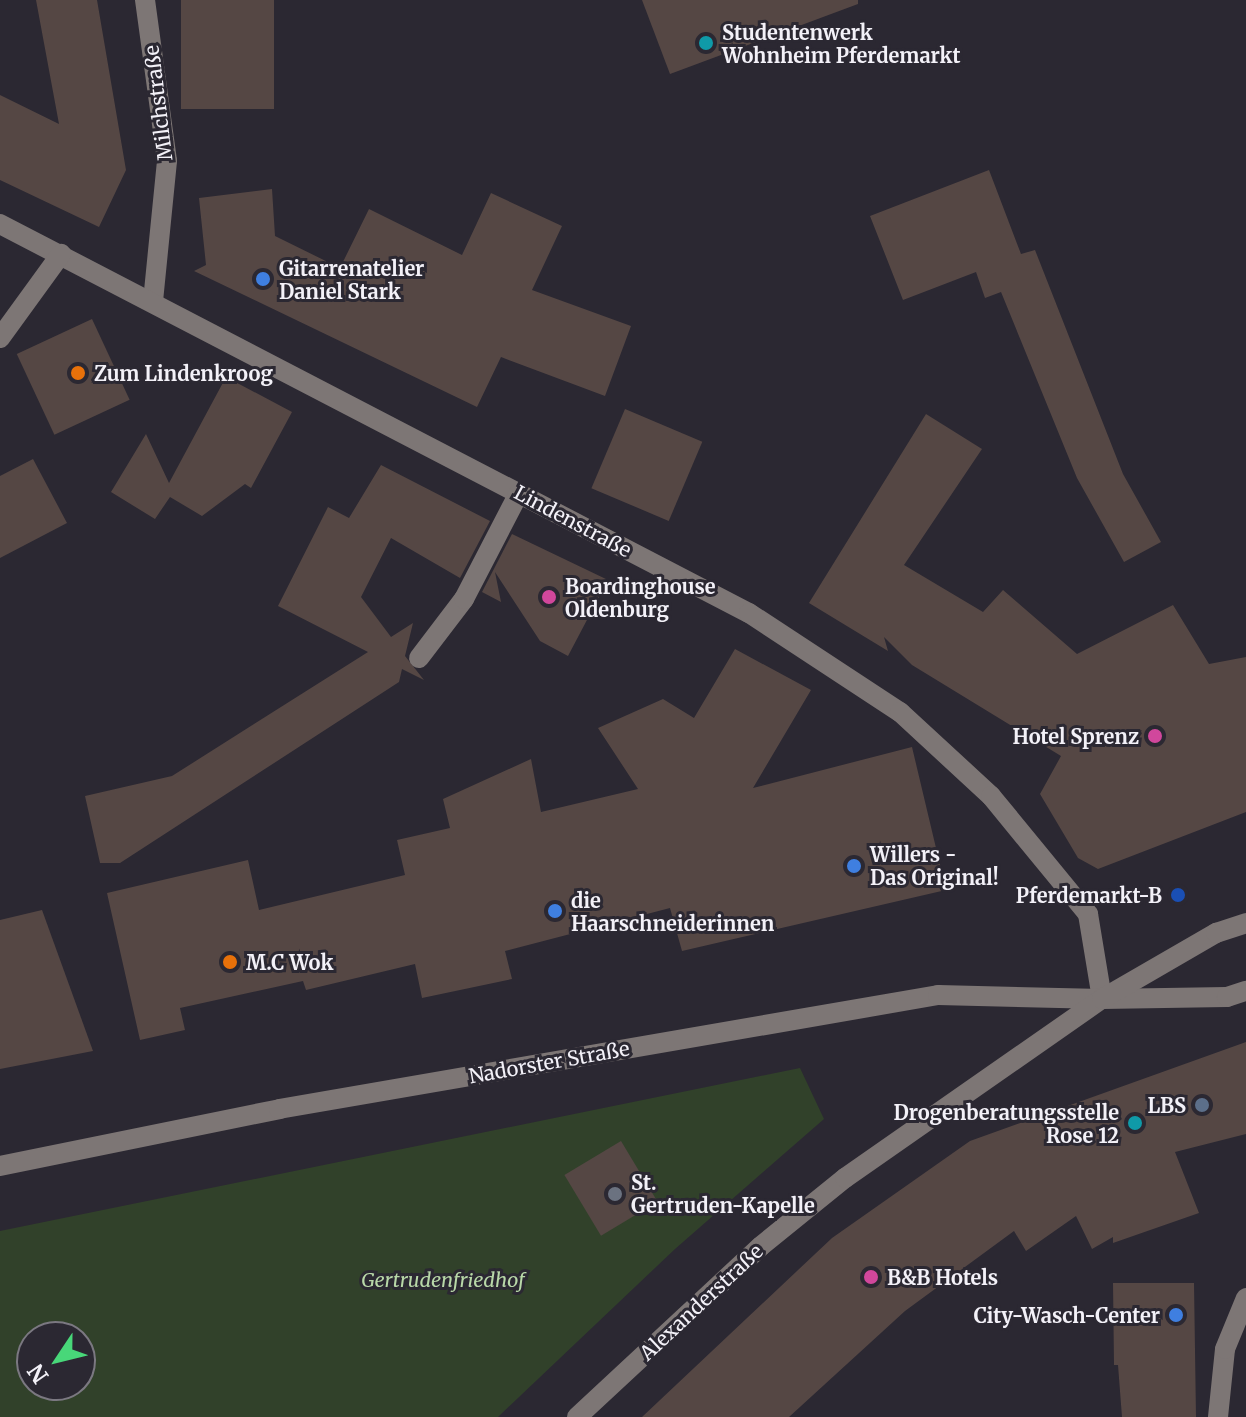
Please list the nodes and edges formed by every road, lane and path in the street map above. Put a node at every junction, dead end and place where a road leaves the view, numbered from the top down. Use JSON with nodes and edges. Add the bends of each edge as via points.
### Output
{"nodes":[{"id":1,"x":145,"y":0,"type":"edge"},
{"id":2,"x":0,"y":224,"type":"edge"},
{"id":3,"x":61,"y":254,"type":"junction"},
{"id":4,"x":153,"y":302,"type":"junction"},
{"id":5,"x":0,"y":338,"type":"edge"},
{"id":6,"x":519,"y":493,"type":"junction"},
{"id":7,"x":419,"y":658,"type":"dead end"},
{"id":8,"x":1246,"y":923,"type":"edge"},
{"id":9,"x":1246,"y":991,"type":"edge"},
{"id":10,"x":1102,"y":999,"type":"junction"},
{"id":11,"x":0,"y":1166,"type":"edge"},
{"id":12,"x":1246,"y":1298,"type":"edge"},
{"id":13,"x":577,"y":1417,"type":"edge"},
{"id":14,"x":1218,"y":1417,"type":"edge"}],
"edges":[{"from":1,"to":4,"type":"street","name":"Milchstraße","via":[[167,161]]},
{"from":2,"to":3,"type":"street","name":"Lindenstraße"},
{"from":3,"to":4,"type":"street","name":"Lindenstraße"},
{"from":3,"to":5,"type":"street"},
{"from":4,"to":6,"type":"street","name":"Lindenstraße"},
{"from":6,"to":7,"type":"street","via":[[464,599]]},
{"from":6,"to":10,"type":"street","name":"Lindenstraße","via":[[749,613],[924,729],[991,796],[1088,914]]},
{"from":8,"to":10,"type":"street","name":"Alexanderstraße","via":[[1216,933]]},
{"from":9,"to":10,"type":"street","name":"Nadorster Straße","via":[[1227,997]]},
{"from":10,"to":11,"type":"street","name":"Nadorster Straße","via":[[938,995],[279,1109]]},
{"from":10,"to":13,"type":"street","name":"Alexanderstraße","via":[[845,1178],[761,1246]]},
{"from":12,"to":14,"type":"street","via":[[1225,1349]]}]}
